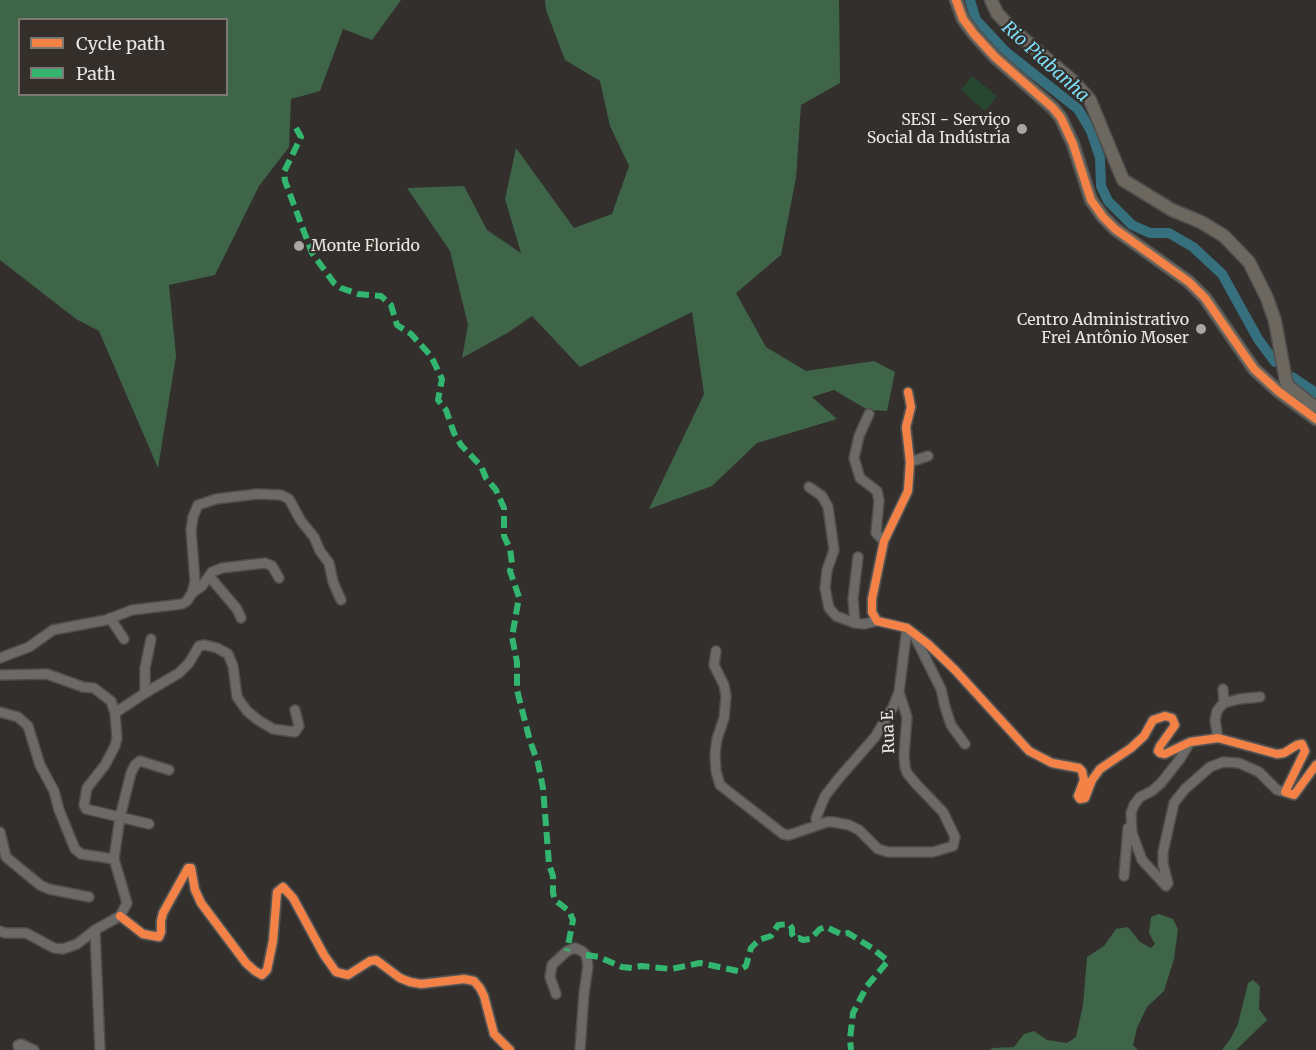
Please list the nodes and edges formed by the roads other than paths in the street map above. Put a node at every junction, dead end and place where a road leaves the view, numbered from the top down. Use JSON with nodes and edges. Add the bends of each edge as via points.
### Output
{"nodes":[{"id":1,"x":956,"y":0,"type":"edge"},
{"id":2,"x":991,"y":0,"type":"edge"},
{"id":3,"x":908,"y":392,"type":"dead end"},
{"id":4,"x":1316,"y":408,"type":"edge"},
{"id":5,"x":869,"y":414,"type":"dead end"},
{"id":6,"x":1316,"y":419,"type":"edge"},
{"id":7,"x":928,"y":456,"type":"dead end"},
{"id":8,"x":910,"y":462,"type":"junction"},
{"id":9,"x":809,"y":487,"type":"dead end"},
{"id":10,"x":884,"y":541,"type":"junction"},
{"id":11,"x":858,"y":557,"type":"dead end"},
{"id":12,"x":209,"y":576,"type":"junction"},
{"id":13,"x":279,"y":578,"type":"dead end"},
{"id":14,"x":192,"y":594,"type":"junction"},
{"id":15,"x":341,"y":600,"type":"dead end"},
{"id":16,"x":110,"y":618,"type":"junction"},
{"id":17,"x":241,"y":618,"type":"dead end"},
{"id":18,"x":877,"y":621,"type":"junction"},
{"id":19,"x":855,"y":623,"type":"junction"},
{"id":20,"x":910,"y":629,"type":"junction"},
{"id":21,"x":124,"y":639,"type":"dead end"},
{"id":22,"x":151,"y":639,"type":"dead end"},
{"id":23,"x":716,"y":651,"type":"dead end"},
{"id":24,"x":0,"y":658,"type":"edge"},
{"id":25,"x":0,"y":675,"type":"edge"},
{"id":26,"x":1223,"y":689,"type":"dead end"},
{"id":27,"x":899,"y":692,"type":"junction"},
{"id":28,"x":145,"y":693,"type":"junction"},
{"id":29,"x":1260,"y":697,"type":"dead end"},
{"id":30,"x":1224,"y":703,"type":"junction"},
{"id":31,"x":296,"y":710,"type":"dead end"},
{"id":32,"x":0,"y":712,"type":"edge"},
{"id":33,"x":115,"y":713,"type":"junction"},
{"id":34,"x":1218,"y":738,"type":"junction"},
{"id":35,"x":1190,"y":742,"type":"junction"},
{"id":36,"x":965,"y":744,"type":"dead end"},
{"id":37,"x":1316,"y":765,"type":"edge"},
{"id":38,"x":169,"y":770,"type":"dead end"},
{"id":39,"x":1285,"y":792,"type":"junction"},
{"id":40,"x":120,"y":817,"type":"junction"},
{"id":41,"x":1130,"y":823,"type":"junction"},
{"id":42,"x":149,"y":824,"type":"dead end"},
{"id":43,"x":817,"y":825,"type":"junction"},
{"id":44,"x":0,"y":832,"type":"edge"},
{"id":45,"x":3,"y":857,"type":"edge"},
{"id":46,"x":114,"y":859,"type":"junction"},
{"id":47,"x":1124,"y":876,"type":"dead end"},
{"id":48,"x":89,"y":897,"type":"dead end"},
{"id":49,"x":120,"y":916,"type":"junction"},
{"id":50,"x":95,"y":930,"type":"junction"},
{"id":51,"x":0,"y":931,"type":"edge"},
{"id":52,"x":556,"y":994,"type":"dead end"},
{"id":53,"x":19,"y":1050,"type":"edge"},
{"id":54,"x":34,"y":1050,"type":"edge"},
{"id":55,"x":100,"y":1050,"type":"edge"},
{"id":56,"x":510,"y":1050,"type":"edge"},
{"id":57,"x":580,"y":1050,"type":"edge"}],
"edges":[{"from":1,"to":6,"type":"main road","via":[[974,34],[1061,118],[1091,200],[1102,217],[1196,289],[1254,369]]},
{"from":2,"to":4,"type":"main road","via":[[1012,29],[1082,90],[1096,110],[1123,180],[1224,236],[1249,262],[1275,321],[1288,387]]},
{"from":3,"to":8,"type":"street","via":[[911,407],[906,433]]},
{"from":5,"to":10,"type":"street","via":[[854,458],[860,478],[877,491],[876,533]]},
{"from":7,"to":8,"type":"street"},
{"from":8,"to":10,"type":"street","via":[[906,497]]},
{"from":9,"to":19,"type":"street","via":[[822,496],[828,507],[834,550],[825,588],[829,609]]},
{"from":10,"to":18,"type":"street","via":[[872,599]]},
{"from":11,"to":19,"type":"street","via":[[853,599]]},
{"from":12,"to":13,"type":"street","via":[[217,569],[265,563]]},
{"from":12,"to":14,"type":"street"},
{"from":12,"to":17,"type":"street"},
{"from":14,"to":15,"type":"street","via":[[195,575],[191,530],[198,505],[226,497],[281,495],[294,506],[329,563]]},
{"from":14,"to":16,"type":"street","via":[[182,604],[132,610]]},
{"from":16,"to":21,"type":"street"},
{"from":16,"to":24,"type":"street","via":[[53,630],[33,645]]},
{"from":18,"to":19,"type":"street"},
{"from":18,"to":20,"type":"street"},
{"from":20,"to":27,"type":"street","name":"Rua E"},
{"from":20,"to":35,"type":"street","via":[[955,670],[1029,751],[1052,764],[1083,771],[1080,799],[1085,798],[1100,769],[1131,748],[1155,719],[1168,716],[1174,722],[1160,753]]},
{"from":20,"to":36,"type":"street","via":[[941,689],[954,732]]},
{"from":22,"to":28,"type":"street"},
{"from":23,"to":43,"type":"street","via":[[714,665],[726,696],[715,754],[720,785],[783,834]]},
{"from":25,"to":33,"type":"street","via":[[47,674],[94,688],[108,698]]},
{"from":26,"to":30,"type":"street"},
{"from":27,"to":43,"type":"street","via":[[875,737],[825,796]]},
{"from":27,"to":43,"type":"street","name":"Rua E","via":[[907,717],[907,773],[948,820],[956,837],[954,844],[933,852],[888,852],[878,849],[849,825]]},
{"from":28,"to":31,"type":"street","via":[[179,673],[196,649],[205,645],[228,654],[237,697],[258,720],[273,729],[295,732],[299,726]]},
{"from":28,"to":33,"type":"street"},
{"from":29,"to":30,"type":"street"},
{"from":30,"to":34,"type":"street","via":[[1215,716]]},
{"from":32,"to":46,"type":"street","via":[[18,717],[28,726],[75,849],[81,854]]},
{"from":33,"to":40,"type":"street","via":[[115,746],[87,788],[84,805],[88,810]]},
{"from":34,"to":35,"type":"street"},
{"from":34,"to":39,"type":"street","via":[[1281,754],[1300,744],[1305,747]]},
{"from":35,"to":41,"type":"street","via":[[1161,783],[1136,801]]},
{"from":37,"to":39,"type":"street","via":[[1296,794]]},
{"from":38,"to":40,"type":"street","via":[[137,762]]},
{"from":39,"to":41,"type":"street","via":[[1277,790],[1259,772],[1239,763],[1223,762],[1210,767],[1174,803],[1163,852],[1167,887],[1142,860]]},
{"from":40,"to":42,"type":"street"},
{"from":40,"to":46,"type":"street"},
{"from":41,"to":47,"type":"street"},
{"from":44,"to":45,"type":"street"},
{"from":45,"to":48,"type":"street","via":[[45,888]]},
{"from":46,"to":49,"type":"street","via":[[127,903]]},
{"from":49,"to":50,"type":"street"},
{"from":49,"to":56,"type":"street","via":[[143,934],[159,937],[163,913],[191,868],[201,903],[246,963],[262,975],[267,970],[273,941],[277,892],[284,888],[336,972],[348,975],[376,960],[410,982],[474,981],[488,1006],[494,1034]]},
{"from":50,"to":51,"type":"street","via":[[77,944],[60,950],[26,933]]},
{"from":50,"to":55,"type":"street"},
{"from":52,"to":57,"type":"street","via":[[551,967],[564,952],[579,950],[588,961]]},
{"from":53,"to":54,"type":"street","via":[[21,1044]]}]}
